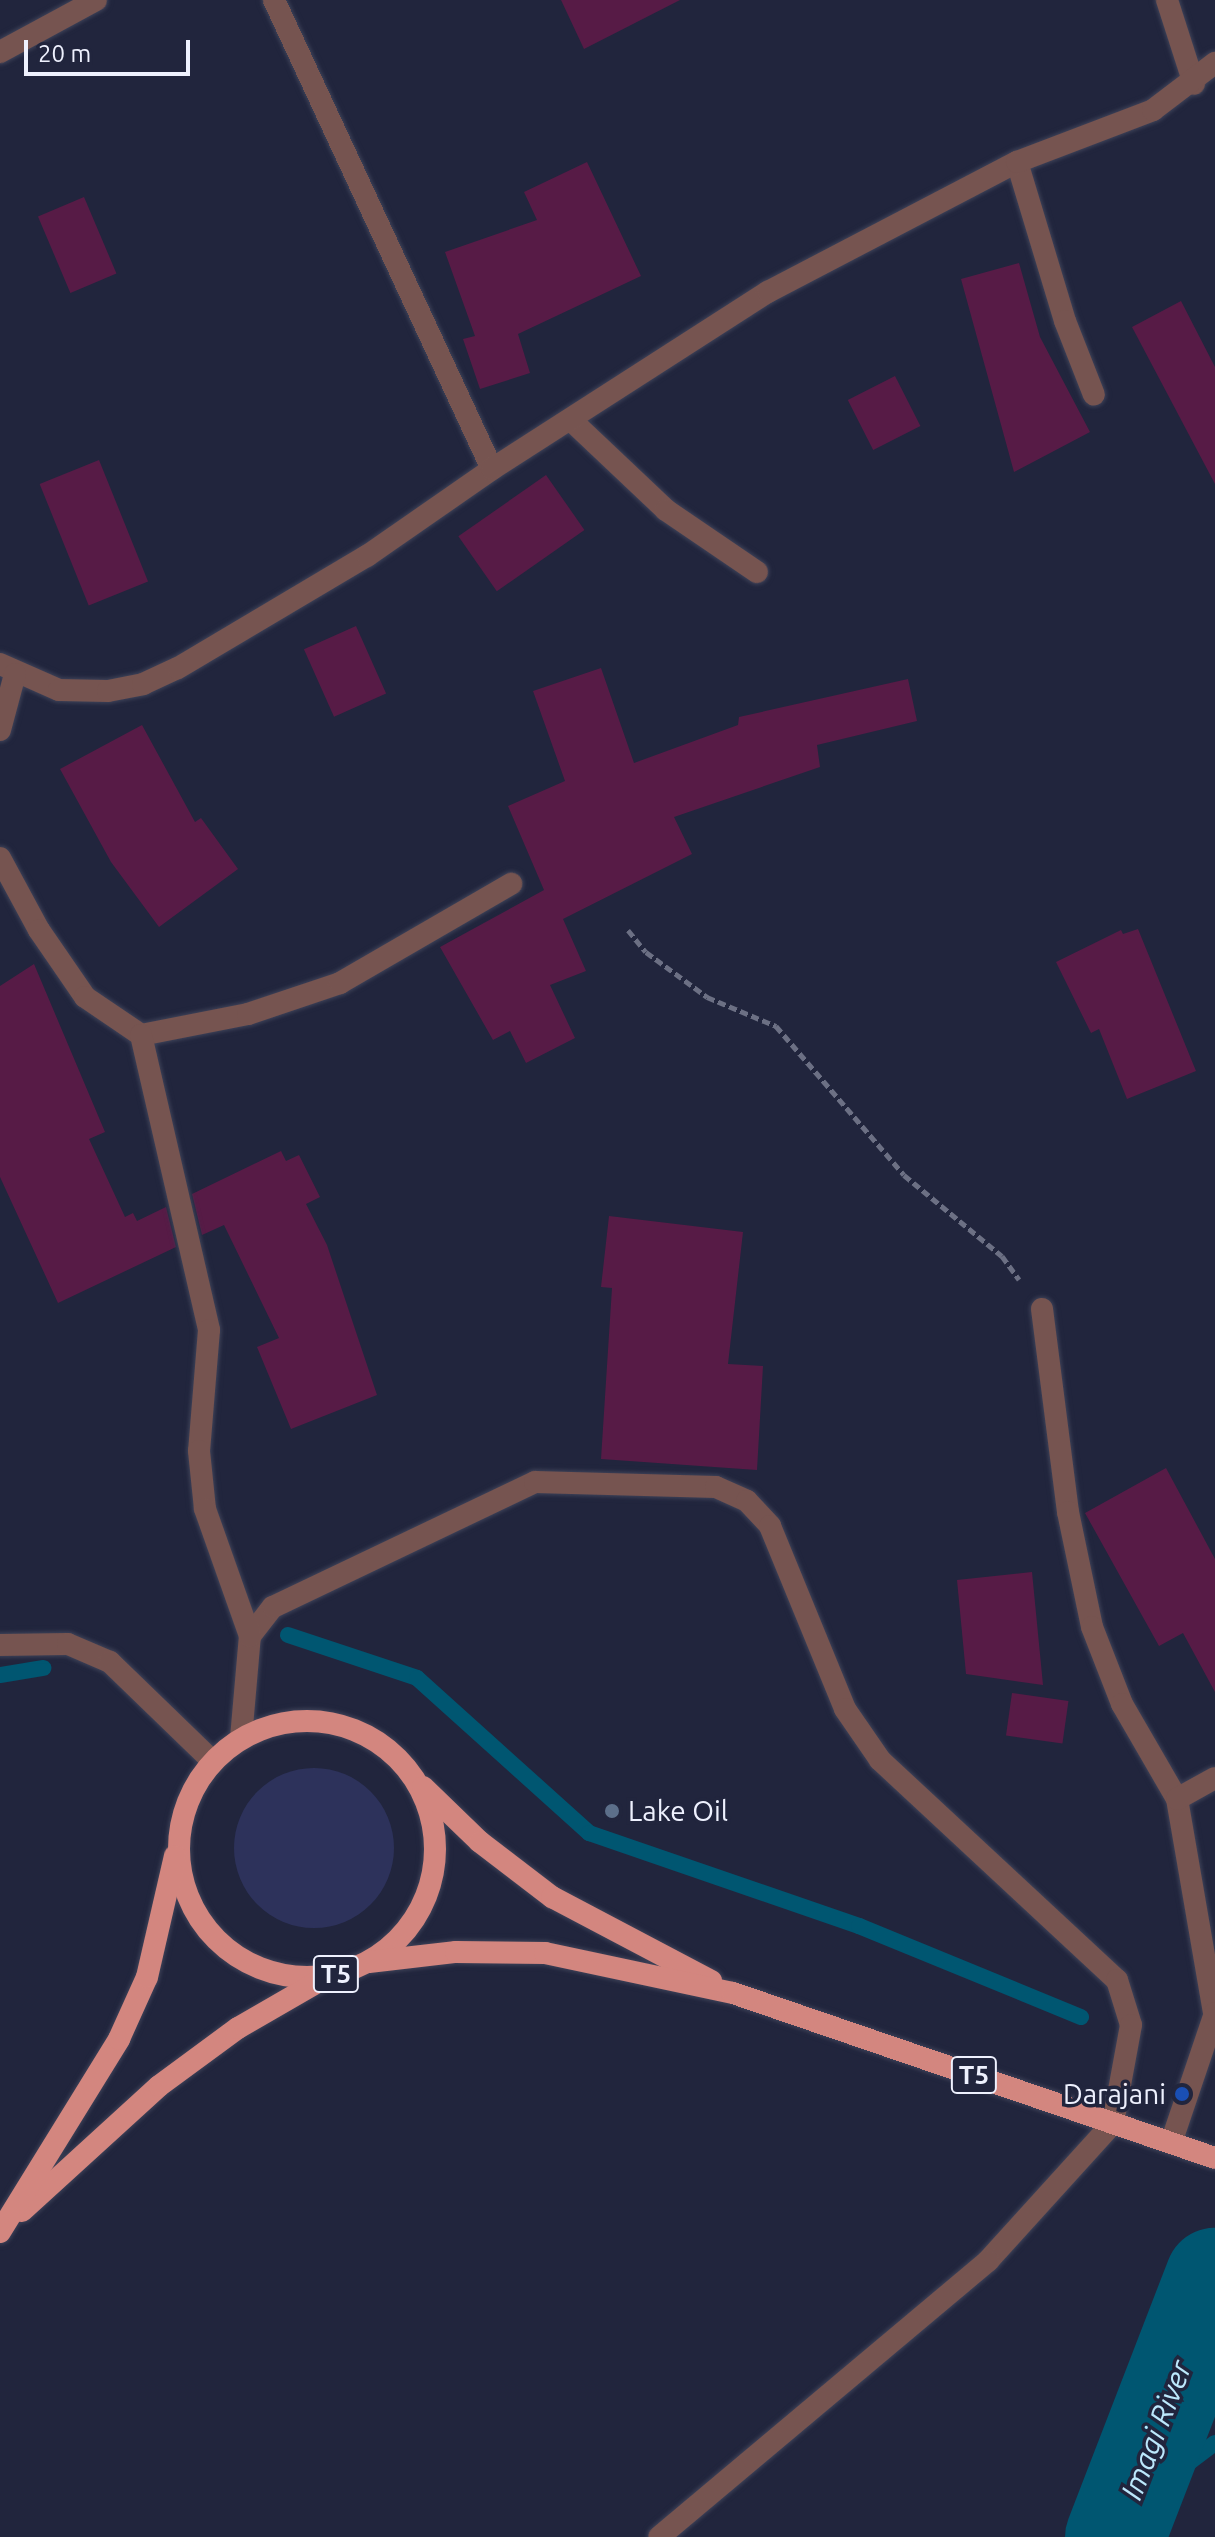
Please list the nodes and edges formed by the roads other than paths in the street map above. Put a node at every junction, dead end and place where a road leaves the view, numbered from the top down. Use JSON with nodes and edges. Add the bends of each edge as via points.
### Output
{"nodes":[{"id":1,"x":96,"y":0,"type":"edge"},
{"id":2,"x":274,"y":0,"type":"edge"},
{"id":3,"x":1167,"y":0,"type":"edge"},
{"id":4,"x":0,"y":52,"type":"edge"},
{"id":5,"x":1215,"y":63,"type":"edge"},
{"id":6,"x":1194,"y":84,"type":"junction"},
{"id":7,"x":1017,"y":162,"type":"junction"},
{"id":8,"x":1094,"y":395,"type":"dead end"},
{"id":9,"x":572,"y":421,"type":"junction"},
{"id":10,"x":492,"y":469,"type":"junction"},
{"id":11,"x":757,"y":572,"type":"dead end"},
{"id":12,"x":8,"y":669,"type":"edge"},
{"id":13,"x":0,"y":730,"type":"edge"},
{"id":14,"x":0,"y":858,"type":"edge"},
{"id":15,"x":511,"y":884,"type":"dead end"},
{"id":16,"x":141,"y":1035,"type":"junction"},
{"id":17,"x":1042,"y":1309,"type":"road end"},
{"id":18,"x":250,"y":1636,"type":"junction"},
{"id":19,"x":0,"y":1645,"type":"edge"},
{"id":20,"x":241,"y":1738,"type":"junction"},
{"id":21,"x":212,"y":1761,"type":"junction"},
{"id":22,"x":1215,"y":1778,"type":"edge"},
{"id":23,"x":416,"y":1780,"type":"junction"},
{"id":24,"x":1177,"y":1799,"type":"junction"},
{"id":25,"x":180,"y":1825,"type":"junction"},
{"id":26,"x":369,"y":1962,"type":"junction"},
{"id":27,"x":326,"y":1977,"type":"junction"},
{"id":28,"x":733,"y":1993,"type":"junction"},
{"id":29,"x":1215,"y":2013,"type":"edge"},
{"id":30,"x":1113,"y":2123,"type":"junction"},
{"id":31,"x":1171,"y":2143,"type":"junction"},
{"id":32,"x":1215,"y":2158,"type":"edge"},
{"id":33,"x":0,"y":2231,"type":"edge"},
{"id":34,"x":659,"y":2537,"type":"edge"}],
"edges":[{"from":1,"to":4,"type":"street"},
{"from":2,"to":10,"type":"street"},
{"from":3,"to":6,"type":"street"},
{"from":5,"to":6,"type":"street"},
{"from":6,"to":7,"type":"street","via":[[1153,110]]},
{"from":7,"to":8,"type":"street","via":[[1065,321]]},
{"from":7,"to":9,"type":"street","via":[[768,292]]},
{"from":9,"to":10,"type":"street"},
{"from":9,"to":11,"type":"street","via":[[666,510]]},
{"from":10,"to":12,"type":"street","via":[[367,556],[143,684],[108,691],[59,690]]},
{"from":12,"to":13,"type":"street"},
{"from":14,"to":16,"type":"street","via":[[39,930],[85,997]]},
{"from":15,"to":16,"type":"street","via":[[340,983],[248,1014]]},
{"from":16,"to":18,"type":"street","via":[[209,1330],[199,1451],[205,1509]]},
{"from":17,"to":24,"type":"street","via":[[1068,1512],[1092,1627],[1122,1704]]},
{"from":18,"to":20,"type":"street"},
{"from":18,"to":30,"type":"street","via":[[273,1607],[535,1482],[716,1487],[747,1501],[770,1526],[845,1709],[880,1760],[1117,1980],[1131,2025]]},
{"from":19,"to":21,"type":"street","via":[[68,1644],[110,1662]]},
{"from":20,"to":21,"type":"highway","number":"T5"},
{"from":20,"to":23,"type":"highway","number":"T5","via":[[278,1723],[324,1720],[371,1736]]},
{"from":21,"to":25,"type":"highway","number":"T5","via":[[188,1799]]},
{"from":22,"to":24,"type":"street"},
{"from":23,"to":26,"type":"highway","number":"T5","via":[[430,1812],[436,1847],[432,1881],[417,1916],[397,1941]]},
{"from":23,"to":28,"type":"highway","number":"T5","via":[[480,1842],[552,1897]]},
{"from":24,"to":29,"type":"street"},
{"from":25,"to":27,"type":"highway","number":"T5","via":[[179,1860],[187,1894],[214,1937],[267,1971]]},
{"from":25,"to":33,"type":"highway","number":"T5","via":[[164,1914],[130,2014]]},
{"from":26,"to":27,"type":"highway","number":"T5"},
{"from":26,"to":28,"type":"highway","number":"T5","via":[[456,1952],[545,1953]]},
{"from":27,"to":33,"type":"highway","number":"T5","via":[[238,2028],[159,2086]]},
{"from":28,"to":30,"type":"highway","number":"T5"},
{"from":29,"to":31,"type":"street"},
{"from":30,"to":31,"type":"highway","number":"T5"},
{"from":30,"to":34,"type":"street","via":[[988,2261]]},
{"from":31,"to":32,"type":"highway","number":"T5"}]}
